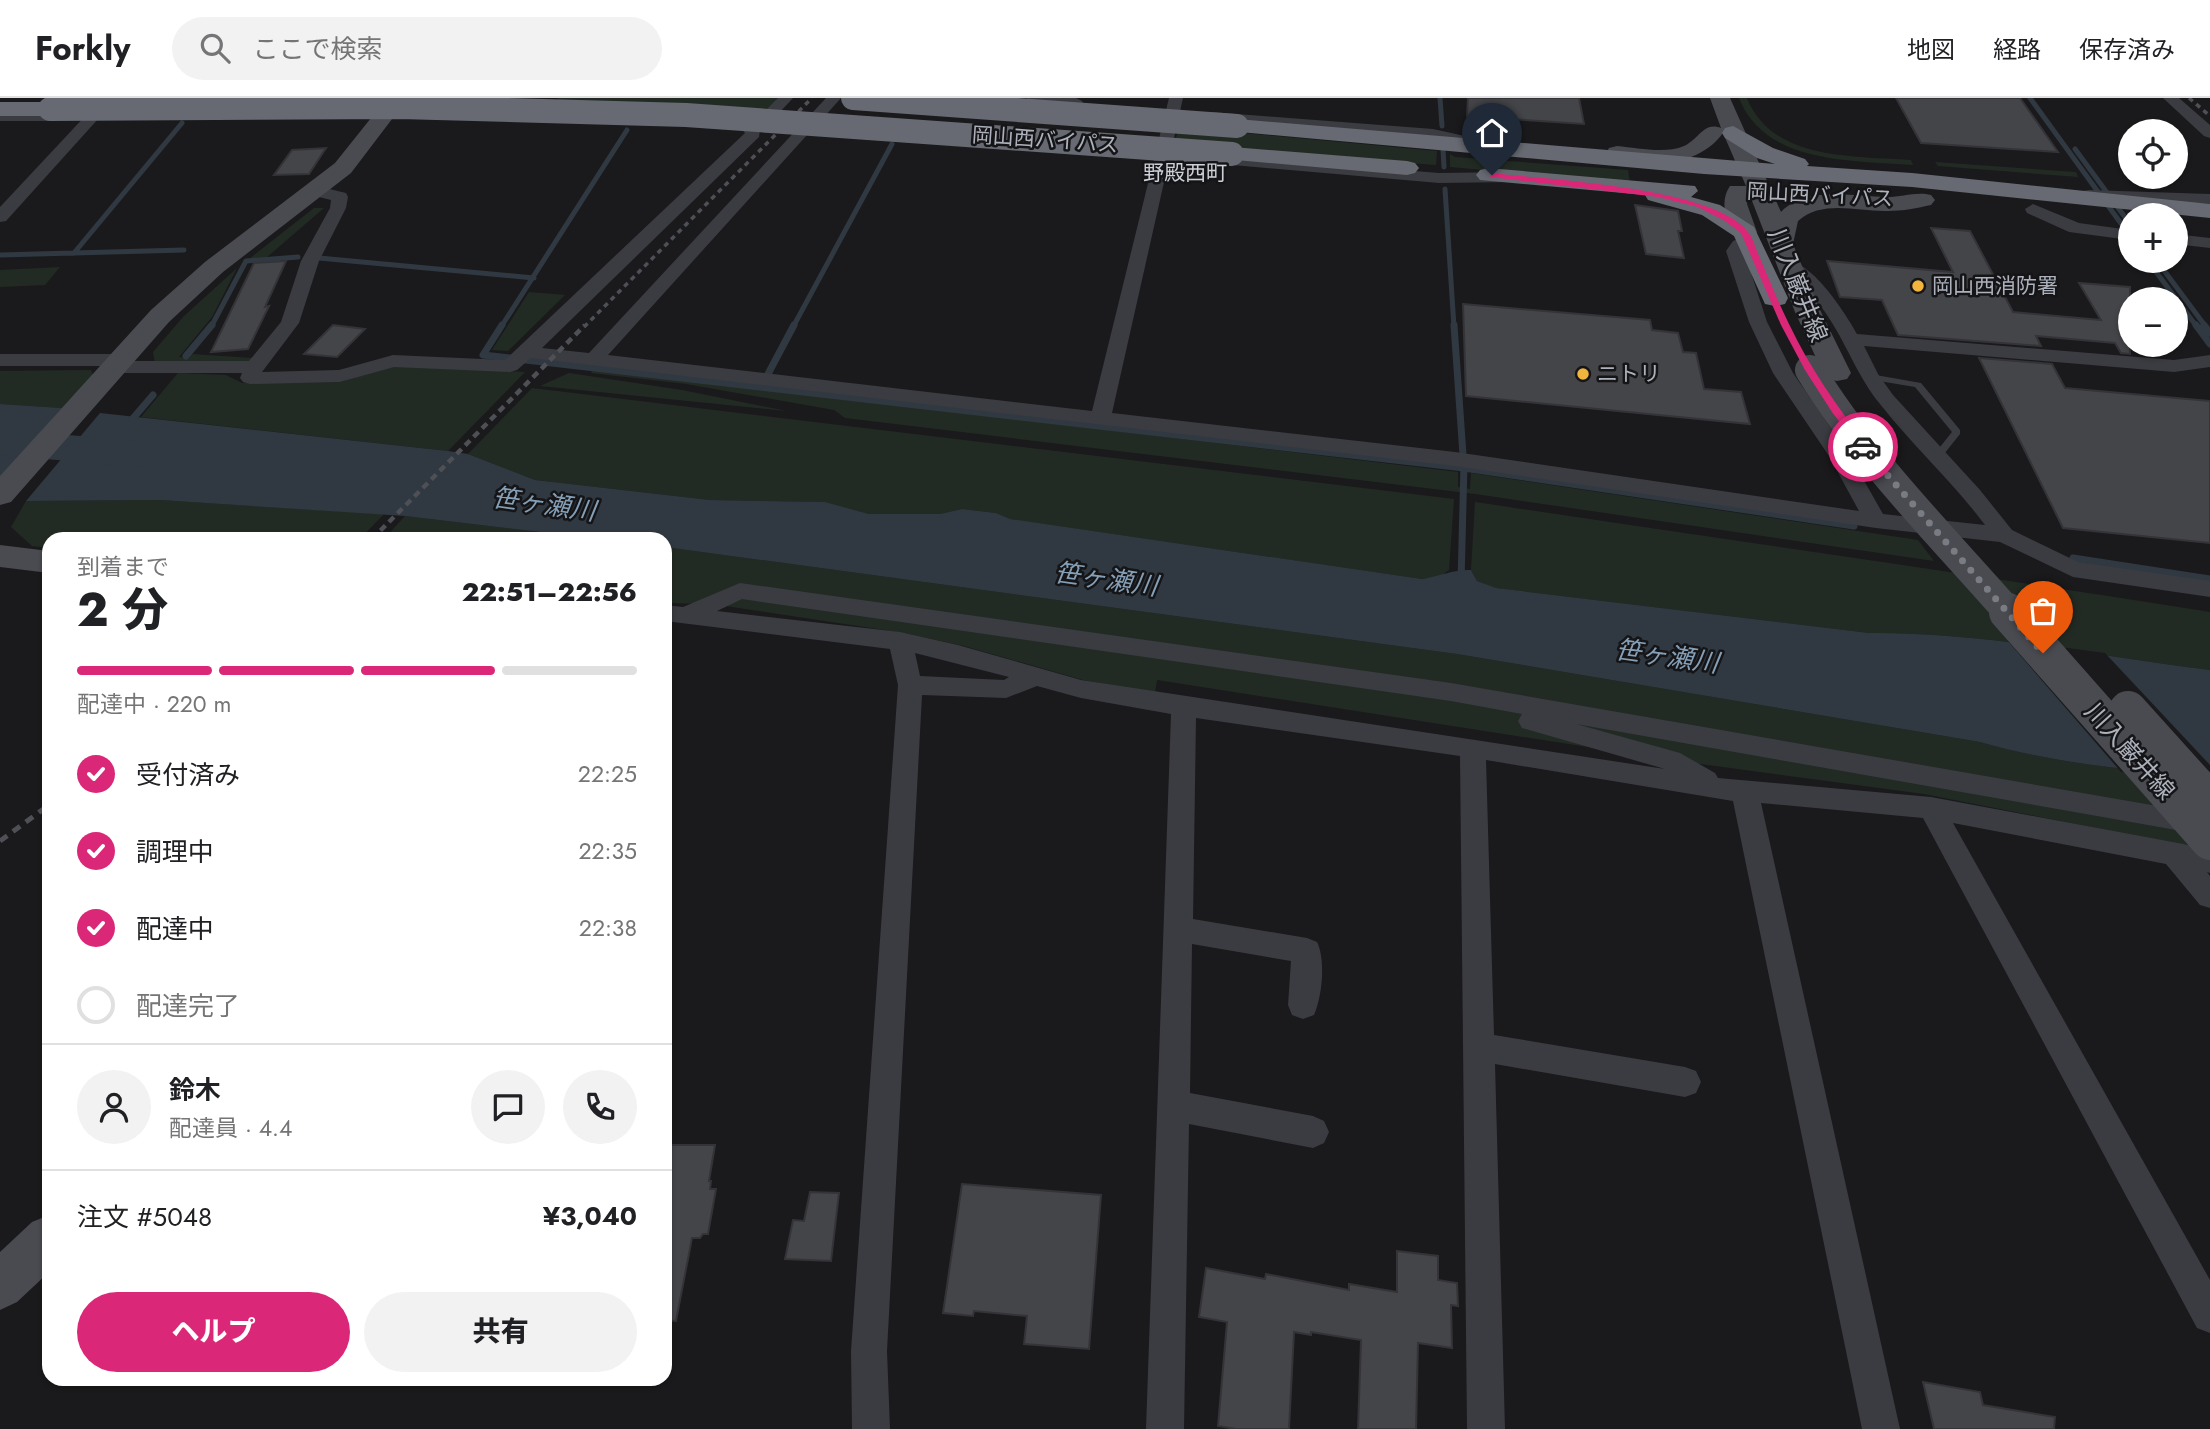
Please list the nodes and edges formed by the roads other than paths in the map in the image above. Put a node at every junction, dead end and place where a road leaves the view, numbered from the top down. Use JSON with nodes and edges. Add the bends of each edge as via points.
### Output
{"nodes":[{"id":1,"x":110,"y":98,"type":"edge"},
{"id":2,"x":551,"y":98,"type":"edge"},
{"id":3,"x":786,"y":98,"type":"edge"},
{"id":4,"x":834,"y":98,"type":"edge"},
{"id":5,"x":853,"y":98,"type":"edge"},
{"id":6,"x":917,"y":98,"type":"edge"},
{"id":7,"x":1033,"y":98,"type":"edge"},
{"id":8,"x":1701,"y":98,"type":"edge"},
{"id":9,"x":1720,"y":98,"type":"edge"},
{"id":10,"x":2170,"y":98,"type":"edge"},
{"id":11,"x":393,"y":106,"type":"edge"},
{"id":12,"x":1174,"y":106,"type":"edge"},
{"id":13,"x":0,"y":109,"type":"edge"},
{"id":14,"x":1079,"y":109,"type":"junction"},
{"id":15,"x":94,"y":115,"type":"junction"},
{"id":16,"x":0,"y":116,"type":"edge"},
{"id":17,"x":522,"y":118,"type":"junction"},
{"id":18,"x":752,"y":126,"type":"junction"},
{"id":19,"x":803,"y":130,"type":"junction"},
{"id":20,"x":1723,"y":133,"type":"junction"},
{"id":21,"x":2210,"y":133,"type":"edge"},
{"id":22,"x":1069,"y":148,"type":"junction"},
{"id":23,"x":1508,"y":150,"type":"junction"},
{"id":24,"x":1561,"y":154,"type":"junction"},
{"id":25,"x":1163,"y":155,"type":"junction"},
{"id":26,"x":1518,"y":177,"type":"junction"},
{"id":27,"x":1744,"y":180,"type":"junction"},
{"id":28,"x":1562,"y":182,"type":"junction"},
{"id":29,"x":1918,"y":190,"type":"junction"},
{"id":30,"x":317,"y":191,"type":"junction"},
{"id":31,"x":2210,"y":199,"type":"edge"},
{"id":32,"x":2038,"y":201,"type":"junction"},
{"id":33,"x":2188,"y":204,"type":"edge"},
{"id":34,"x":2210,"y":211,"type":"edge"},
{"id":35,"x":2118,"y":213,"type":"edge"},
{"id":36,"x":2188,"y":213,"type":"edge"},
{"id":37,"x":0,"y":216,"type":"edge"},
{"id":38,"x":2118,"y":219,"type":"edge"},
{"id":39,"x":2188,"y":223,"type":"edge"},
{"id":40,"x":2210,"y":225,"type":"edge"},
{"id":41,"x":1746,"y":236,"type":"junction"},
{"id":42,"x":2188,"y":240,"type":"edge"},
{"id":43,"x":2210,"y":243,"type":"edge"},
{"id":44,"x":1786,"y":256,"type":"junction"},
{"id":45,"x":1778,"y":307,"type":"joint"},
{"id":46,"x":1851,"y":339,"type":"junction"},
{"id":47,"x":522,"y":356,"type":"junction"},
{"id":48,"x":0,"y":360,"type":"edge"},
{"id":49,"x":593,"y":360,"type":"junction"},
{"id":50,"x":2210,"y":360,"type":"edge"},
{"id":51,"x":1815,"y":364,"type":"junction"},
{"id":52,"x":114,"y":367,"type":"junction"},
{"id":53,"x":254,"y":367,"type":"junction"},
{"id":54,"x":1870,"y":377,"type":"junction"},
{"id":55,"x":1101,"y":416,"type":"junction"},
{"id":56,"x":1937,"y":457,"type":"junction"},
{"id":57,"x":0,"y":495,"type":"edge"},
{"id":58,"x":1876,"y":521,"type":"junction"},
{"id":59,"x":2004,"y":535,"type":"junction"},
{"id":60,"x":0,"y":556,"type":"edge"},
{"id":61,"x":42,"y":561,"type":"edge"},
{"id":62,"x":2210,"y":589,"type":"edge"},
{"id":63,"x":675,"y":614,"type":"edge"},
{"id":64,"x":900,"y":641,"type":"junction"},
{"id":65,"x":1036,"y":676,"type":"junction"},
{"id":66,"x":910,"y":685,"type":"junction"},
{"id":67,"x":1451,"y":692,"type":"junction"},
{"id":68,"x":1184,"y":707,"type":"junction"},
{"id":69,"x":1473,"y":748,"type":"junction"},
{"id":70,"x":1733,"y":791,"type":"junction"},
{"id":71,"x":2210,"y":801,"type":"edge"},
{"id":72,"x":1931,"y":808,"type":"junction"},
{"id":73,"x":2210,"y":825,"type":"edge"},
{"id":74,"x":2210,"y":841,"type":"edge"},
{"id":75,"x":2175,"y":855,"type":"junction"},
{"id":76,"x":2210,"y":862,"type":"edge"},
{"id":77,"x":2210,"y":896,"type":"edge"},
{"id":78,"x":1178,"y":929,"type":"junction"},
{"id":79,"x":1303,"y":1005,"type":"dead end"},
{"id":80,"x":1479,"y":1047,"type":"junction"},
{"id":81,"x":1685,"y":1082,"type":"dead end"},
{"id":82,"x":1173,"y":1105,"type":"junction"},
{"id":83,"x":1313,"y":1132,"type":"dead end"},
{"id":84,"x":42,"y":1246,"type":"edge"},
{"id":85,"x":0,"y":1285,"type":"edge"},
{"id":86,"x":2210,"y":1315,"type":"edge"},
{"id":87,"x":870,"y":1429,"type":"edge"},
{"id":88,"x":1165,"y":1429,"type":"edge"},
{"id":89,"x":1486,"y":1429,"type":"edge"},
{"id":90,"x":1881,"y":1429,"type":"edge"}],
"edges":[{"from":1,"to":15,"type":"street"},
{"from":2,"to":17,"type":"street","via":[[540,112]]},
{"from":3,"to":18,"type":"street","via":[[761,124]]},
{"from":4,"to":19,"type":"street"},
{"from":5,"to":23,"type":"highway","name":"岡山西バイパス","bridge":true},
{"from":6,"to":14,"type":"street"},
{"from":7,"to":14,"type":"street","via":[[1070,101]]},
{"from":8,"to":20,"type":"main road","name":"川入巌井線"},
{"from":9,"to":20,"type":"main road","name":"川入巌井線"},
{"from":10,"to":21,"type":"street"},
{"from":11,"to":15,"type":"street"},
{"from":11,"to":17,"type":"street"},
{"from":11,"to":30,"type":"main road","via":[[344,169]]},
{"from":12,"to":14,"type":"street"},
{"from":12,"to":23,"type":"street","via":[[1433,134]]},
{"from":12,"to":25,"type":"street"},
{"from":13,"to":26,"type":"highway","name":"岡山西バイパス","bridge":true,"via":[[400,107],[644,113]]},
{"from":14,"to":22,"type":"main road","via":[[1067,137]]},
{"from":15,"to":16,"type":"street"},
{"from":15,"to":37,"type":"street"},
{"from":17,"to":18,"type":"street"},
{"from":18,"to":47,"type":"street","via":[[753,134]]},
{"from":19,"to":22,"type":"street"},
{"from":19,"to":49,"type":"street"},
{"from":20,"to":24,"type":"main road","via":[[1684,154],[1581,150]]},
{"from":20,"to":27,"type":"main road","name":"川入巌井線"},
{"from":20,"to":29,"type":"highway","via":[[1798,165],[1876,173]]},
{"from":22,"to":25,"type":"street"},
{"from":23,"to":24,"type":"highway","name":"岡山西バイパス"},
{"from":24,"to":27,"type":"highway","name":"岡山西バイパス"},
{"from":25,"to":26,"type":"street","via":[[1439,178]]},
{"from":25,"to":55,"type":"street"},
{"from":26,"to":28,"type":"highway","name":"岡山西バイパス"},
{"from":27,"to":28,"type":"highway","name":"岡山西バイパス","via":[[1661,190]]},
{"from":27,"to":29,"type":"highway","name":"岡山西バイパス"},
{"from":27,"to":41,"type":"main road","via":[[1735,204]]},
{"from":27,"to":44,"type":"main road","name":"川入巌井線"},
{"from":27,"to":45,"type":"main road","name":"川入巌井線"},
{"from":28,"to":41,"type":"highway","via":[[1687,201],[1718,214]]},
{"from":29,"to":32,"type":"highway","name":"岡山西バイパス"},
{"from":29,"to":44,"type":"main road","via":[[1892,204],[1808,206],[1786,222]]},
{"from":30,"to":52,"type":"main road","via":[[186,291]]},
{"from":30,"to":53,"type":"street","via":[[340,197],[338,208],[310,261],[290,323]]},
{"from":31,"to":33,"type":"street"},
{"from":32,"to":35,"type":"highway","name":"岡山西バイパス","via":[[2086,202]]},
{"from":32,"to":38,"type":"street","via":[[2075,228]]},
{"from":34,"to":36,"type":"highway","name":"岡山西バイパス"},
{"from":39,"to":40,"type":"highway"},
{"from":41,"to":45,"type":"highway"},
{"from":41,"to":58,"type":"street","via":[[1735,251],[1758,322],[1783,373]]},
{"from":42,"to":43,"type":"street"},
{"from":44,"to":46,"type":"street","via":[[1813,283]]},
{"from":44,"to":51,"type":"main road","name":"川入巌井線","via":[[1813,329]]},
{"from":46,"to":50,"type":"street","via":[[2174,366]]},
{"from":46,"to":54,"type":"street"},
{"from":47,"to":49,"type":"street"},
{"from":47,"to":53,"type":"street","via":[[510,366],[393,361],[340,376],[250,378]]},
{"from":48,"to":52,"type":"street"},
{"from":49,"to":55,"type":"street"},
{"from":51,"to":71,"type":"main road","name":"川入巌井線","bridge":true},
{"from":51,"to":74,"type":"main road","name":"川入巌井線","bridge":true,"via":[[1835,411],[1868,453]]},
{"from":52,"to":53,"type":"street"},
{"from":52,"to":57,"type":"main road"},
{"from":54,"to":56,"type":"street"},
{"from":54,"to":56,"type":"lane","via":[[1918,385],[1957,432]]},
{"from":55,"to":58,"type":"street","via":[[1455,459]]},
{"from":56,"to":59,"type":"street"},
{"from":58,"to":59,"type":"street"},
{"from":59,"to":62,"type":"street","via":[[2073,569]]},
{"from":60,"to":61,"type":"main road"},
{"from":63,"to":64,"type":"street"},
{"from":63,"to":67,"type":"street","via":[[740,591]]},
{"from":64,"to":65,"type":"street"},
{"from":64,"to":66,"type":"street"},
{"from":65,"to":66,"type":"street","via":[[1006,689]]},
{"from":65,"to":68,"type":"street"},
{"from":66,"to":87,"type":"street","via":[[869,1351]]},
{"from":67,"to":70,"type":"street","via":[[1474,705],[1671,760]]},
{"from":67,"to":73,"type":"street"},
{"from":68,"to":69,"type":"street"},
{"from":68,"to":78,"type":"street"},
{"from":69,"to":70,"type":"street"},
{"from":69,"to":80,"type":"street"},
{"from":70,"to":72,"type":"street"},
{"from":70,"to":90,"type":"street"},
{"from":72,"to":75,"type":"street"},
{"from":72,"to":86,"type":"street"},
{"from":75,"to":76,"type":"street"},
{"from":75,"to":77,"type":"street"},
{"from":78,"to":79,"type":"street","via":[[1307,951]]},
{"from":78,"to":82,"type":"street"},
{"from":80,"to":81,"type":"street"},
{"from":80,"to":89,"type":"street"},
{"from":82,"to":83,"type":"street"},
{"from":82,"to":88,"type":"street"},
{"from":84,"to":85,"type":"main road"}]}
